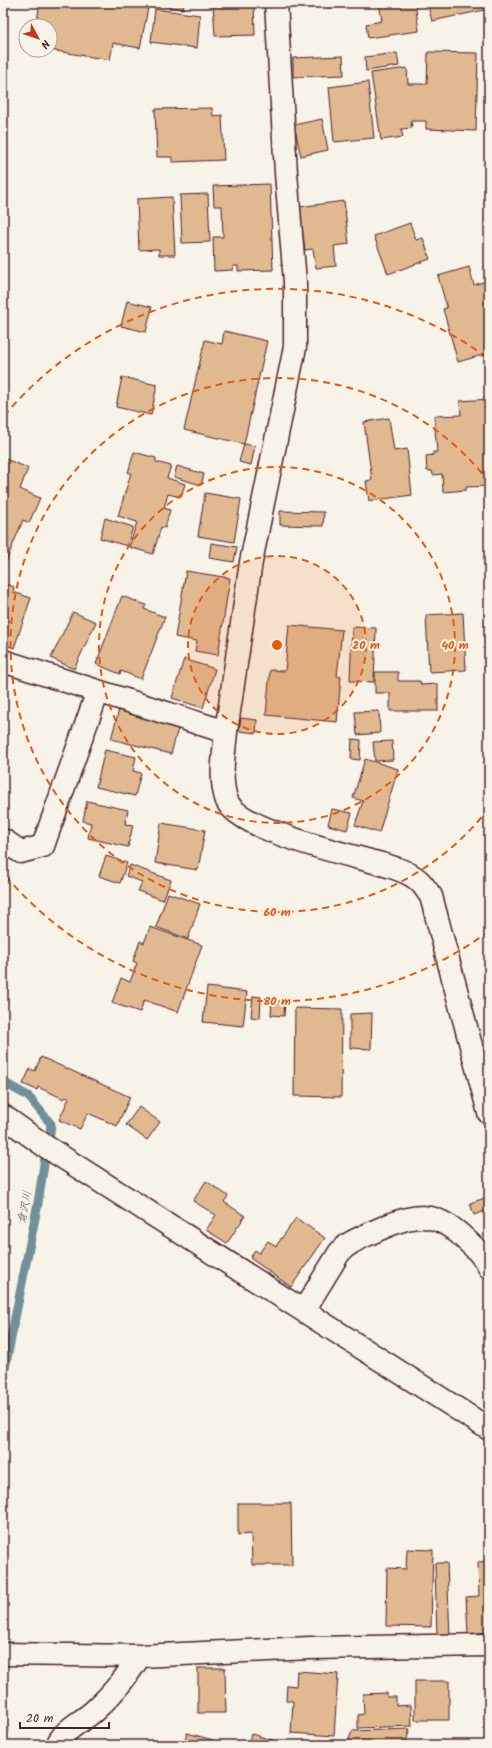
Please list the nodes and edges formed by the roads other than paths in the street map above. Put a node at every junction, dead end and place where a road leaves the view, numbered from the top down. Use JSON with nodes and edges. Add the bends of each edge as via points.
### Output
{"nodes":[{"id":1,"x":276,"y":3,"type":"edge"},
{"id":2,"x":3,"y":661,"type":"edge"},
{"id":3,"x":98,"y":691,"type":"junction"},
{"id":4,"x":226,"y":732,"type":"junction"},
{"id":5,"x":3,"y":840,"type":"edge"},
{"id":6,"x":489,"y":1113,"type":"edge"},
{"id":7,"x":3,"y":1116,"type":"edge"},
{"id":8,"x":489,"y":1267,"type":"edge"},
{"id":9,"x":304,"y":1310,"type":"junction"},
{"id":10,"x":489,"y":1429,"type":"edge"},
{"id":11,"x":489,"y":1644,"type":"edge"},
{"id":12,"x":3,"y":1654,"type":"edge"},
{"id":13,"x":140,"y":1656,"type":"junction"},
{"id":14,"x":57,"y":1744,"type":"edge"}],
"edges":[{"from":1,"to":4,"type":"street","via":[[295,282],[295,347],[251,562]]},
{"from":2,"to":3,"type":"street"},
{"from":3,"to":4,"type":"street"},
{"from":3,"to":5,"type":"street","via":[[43,846],[21,852]]},
{"from":4,"to":6,"type":"street","via":[[223,760],[224,789],[228,803],[238,814],[254,824],[308,844],[395,868],[418,880],[431,896]]},
{"from":7,"to":9,"type":"street","via":[[45,1146]]},
{"from":8,"to":9,"type":"street","via":[[483,1255],[455,1229],[429,1217],[414,1217],[390,1224],[345,1245]]},
{"from":9,"to":10,"type":"street"},
{"from":11,"to":13,"type":"street","via":[[310,1648]]},
{"from":12,"to":13,"type":"street"},
{"from":13,"to":14,"type":"street","via":[[123,1682],[94,1711],[69,1728]]}]}
